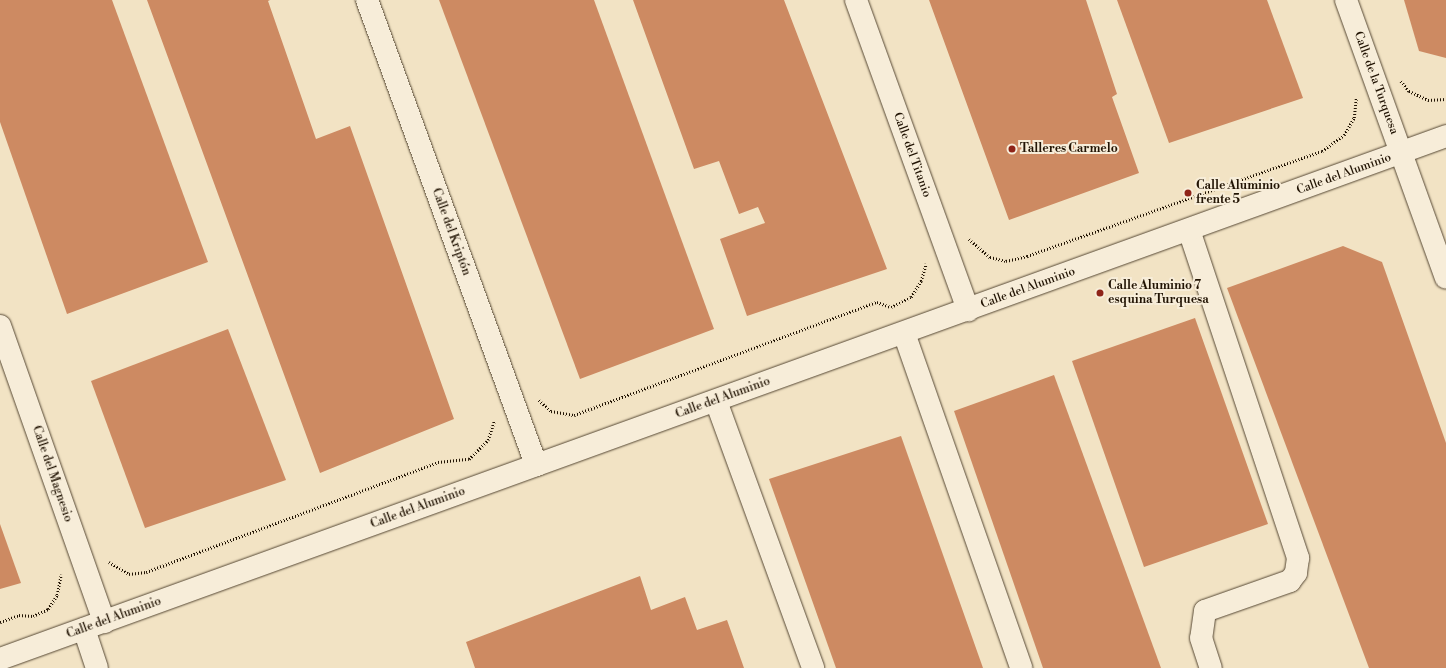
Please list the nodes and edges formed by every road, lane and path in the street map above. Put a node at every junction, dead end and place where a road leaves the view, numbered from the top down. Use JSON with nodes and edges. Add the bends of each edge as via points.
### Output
{"nodes":[{"id":1,"x":367,"y":0,"type":"edge"},
{"id":2,"x":856,"y":0,"type":"edge"},
{"id":3,"x":1346,"y":0,"type":"edge"},
{"id":4,"x":1396,"y":74,"type":"dead end"},
{"id":5,"x":1355,"y":93,"type":"dead end"},
{"id":6,"x":1446,"y":99,"type":"edge"},
{"id":7,"x":1446,"y":136,"type":"edge"},
{"id":8,"x":1401,"y":154,"type":"junction"},
{"id":9,"x":1189,"y":230,"type":"junction"},
{"id":10,"x":963,"y":232,"type":"dead end"},
{"id":11,"x":926,"y":262,"type":"dead end"},
{"id":12,"x":1446,"y":278,"type":"edge"},
{"id":13,"x":968,"y":310,"type":"junction"},
{"id":14,"x":0,"y":326,"type":"edge"},
{"id":15,"x":904,"y":333,"type":"junction"},
{"id":16,"x":536,"y":397,"type":"dead end"},
{"id":17,"x":716,"y":401,"type":"junction"},
{"id":18,"x":494,"y":416,"type":"dead end"},
{"id":19,"x":536,"y":465,"type":"junction"},
{"id":20,"x":107,"y":560,"type":"dead end"},
{"id":21,"x":60,"y":570,"type":"dead end"},
{"id":22,"x":0,"y":622,"type":"edge"},
{"id":23,"x":94,"y":626,"type":"junction"},
{"id":24,"x":0,"y":659,"type":"edge"},
{"id":25,"x":97,"y":668,"type":"edge"},
{"id":26,"x":813,"y":668,"type":"edge"},
{"id":27,"x":1021,"y":668,"type":"edge"},
{"id":28,"x":1211,"y":668,"type":"edge"}],
"edges":[{"from":1,"to":19,"type":"street","name":"Calle del Kriptón"},
{"from":2,"to":13,"type":"street","name":"Calle del Titanio"},
{"from":3,"to":8,"type":"street","name":"Calle de la Turquesa"},
{"from":4,"to":6,"type":"path","via":[[1409,91],[1428,100]]},
{"from":5,"to":10,"type":"path","via":[[1350,124],[1344,135],[1322,151],[1161,209],[1006,261],[976,248]]},
{"from":7,"to":8,"type":"street","name":"Calle del Aluminio"},
{"from":8,"to":9,"type":"street","name":"Calle del Aluminio"},
{"from":8,"to":12,"type":"street","name":"Calle de la Turquesa"},
{"from":9,"to":13,"type":"street","name":"Calle del Aluminio"},
{"from":9,"to":28,"type":"street","via":[[1298,558],[1296,573],[1290,581],[1205,611],[1201,638]]},
{"from":11,"to":16,"type":"path","via":[[921,282],[911,297],[891,307],[877,302],[574,415],[551,411]]},
{"from":13,"to":15,"type":"street","name":"Calle del Aluminio"},
{"from":14,"to":23,"type":"street","name":"Calle del Magnesio"},
{"from":15,"to":17,"type":"street","name":"Calle del Aluminio"},
{"from":15,"to":27,"type":"street"},
{"from":17,"to":19,"type":"street","name":"Calle del Aluminio"},
{"from":17,"to":26,"type":"street"},
{"from":18,"to":20,"type":"path","via":[[488,440],[469,459],[438,462],[146,572],[129,574]]},
{"from":19,"to":23,"type":"street","name":"Calle del Aluminio"},
{"from":21,"to":22,"type":"path","via":[[57,594],[48,609],[34,616],[19,615]]},
{"from":23,"to":24,"type":"street","name":"Calle del Aluminio"},
{"from":23,"to":25,"type":"street","name":"Calle del Magnesio"}]}
